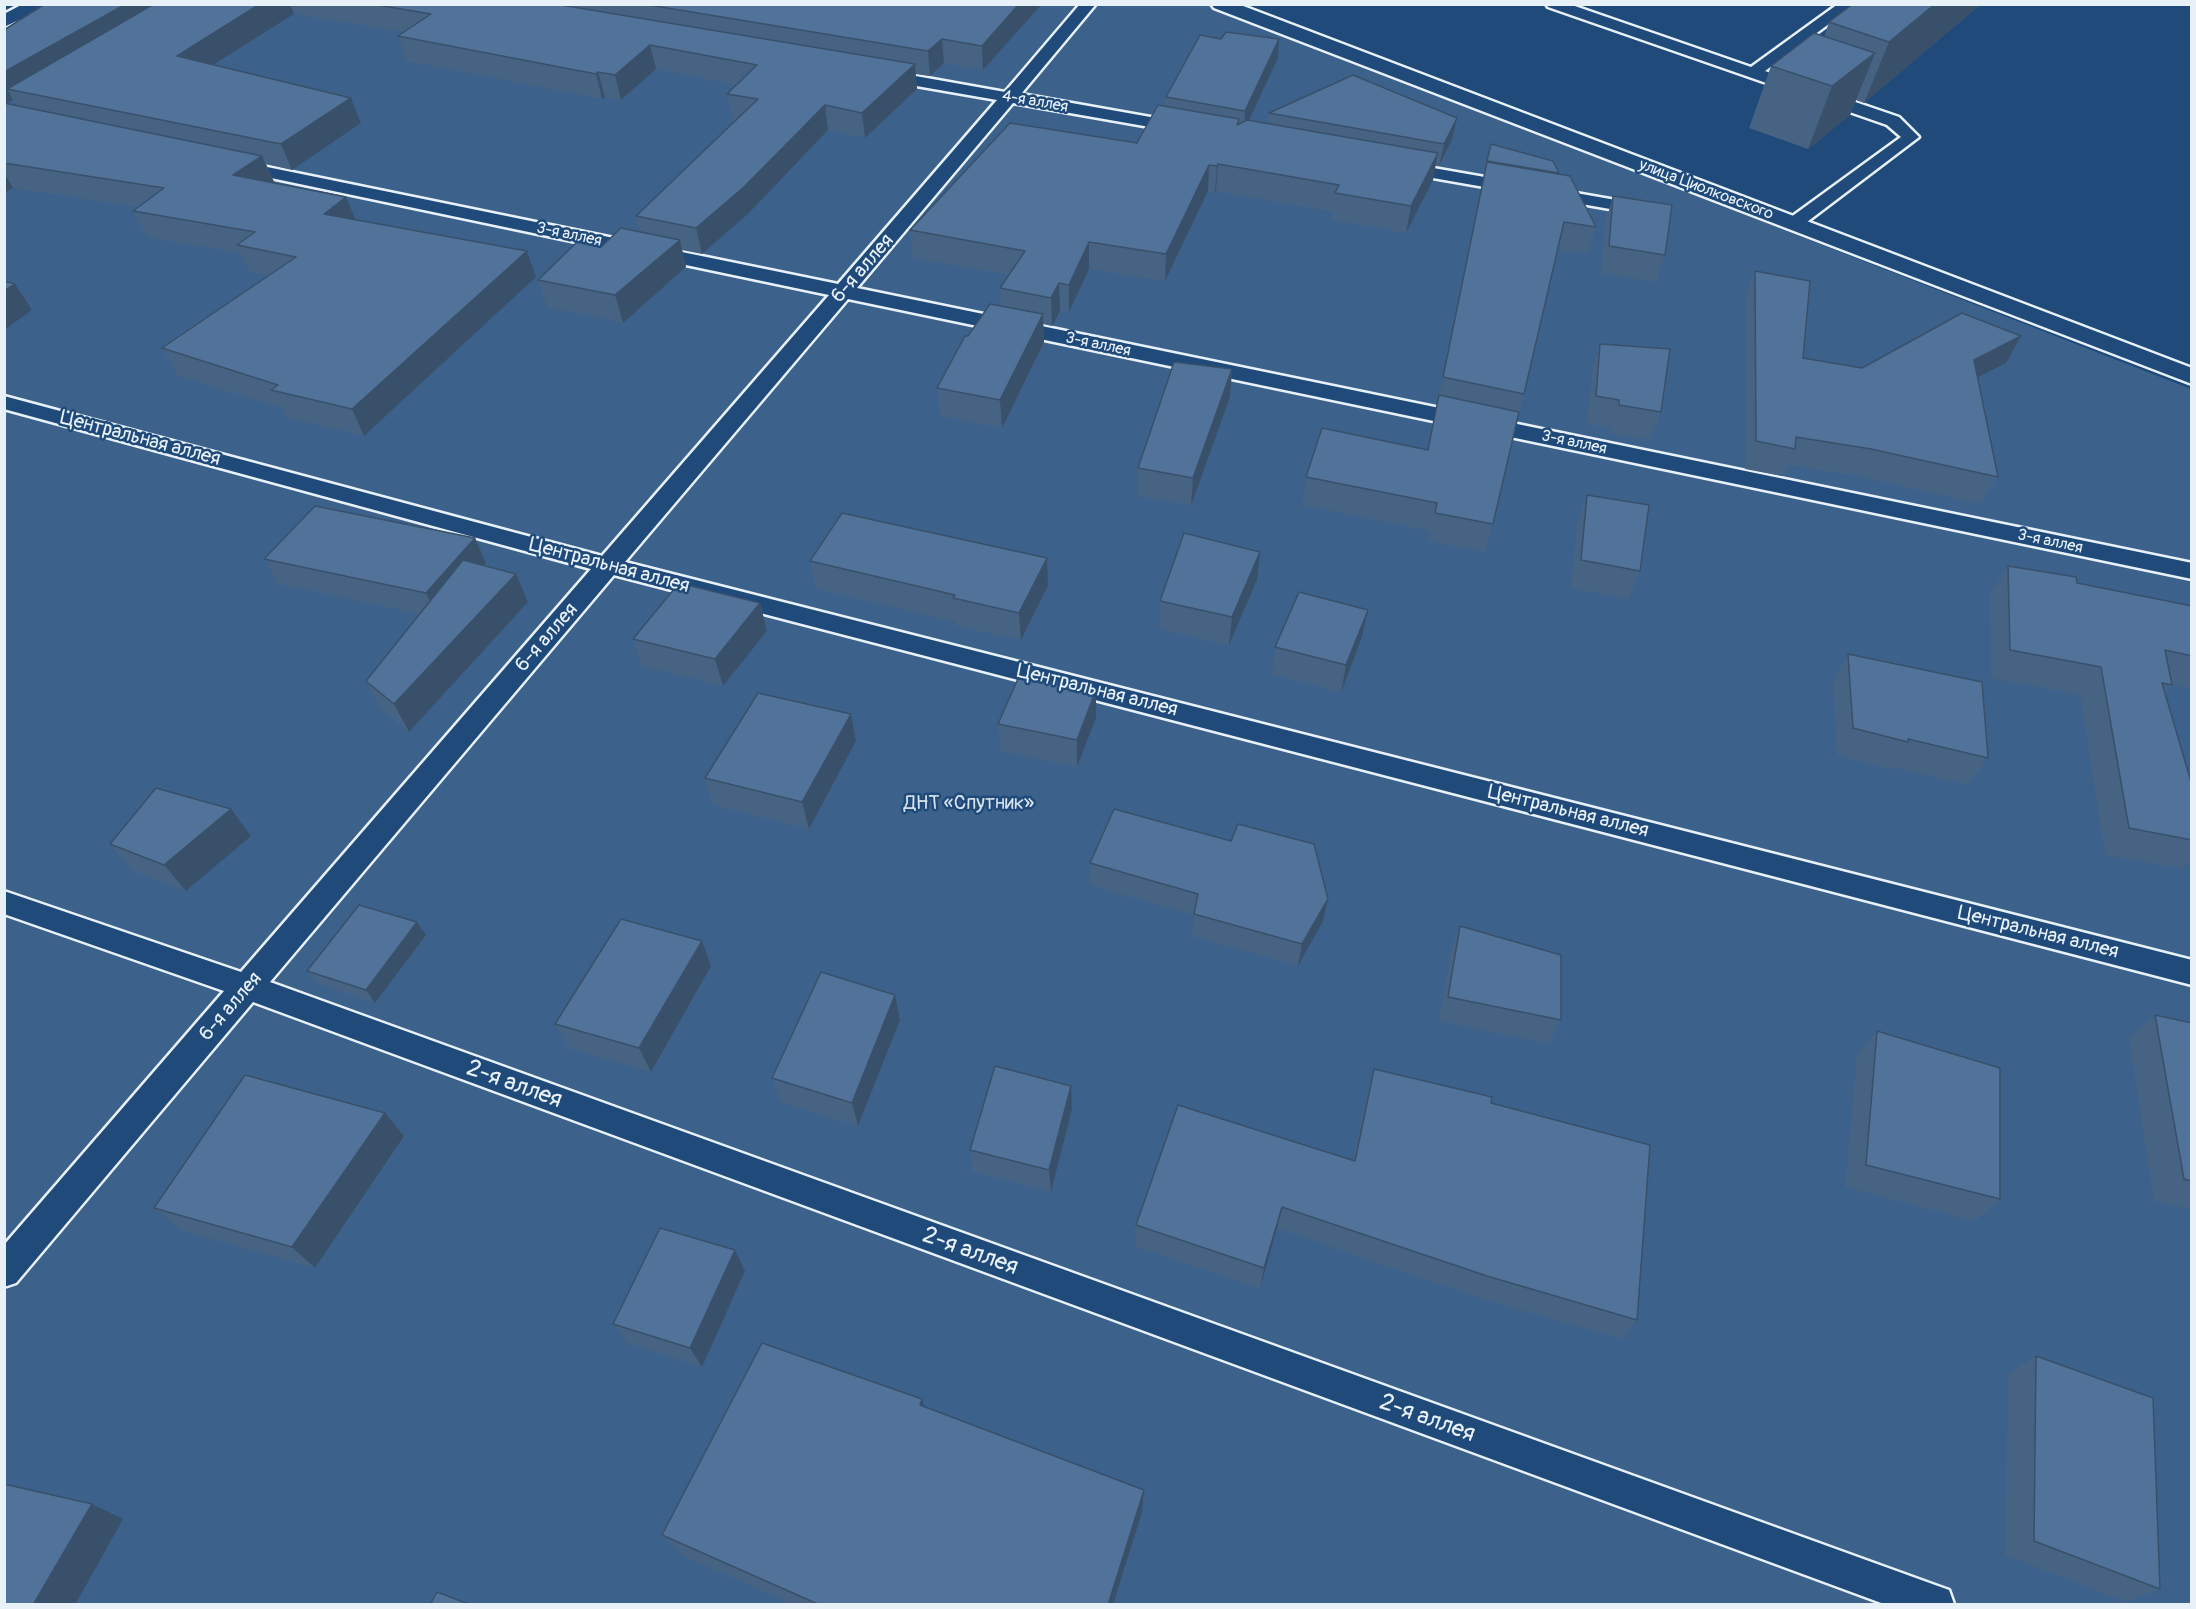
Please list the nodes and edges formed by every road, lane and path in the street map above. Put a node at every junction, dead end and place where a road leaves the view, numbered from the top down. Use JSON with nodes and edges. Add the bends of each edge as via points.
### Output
{"nodes":[{"id":1,"x":39,"y":4,"type":"edge"},
{"id":2,"x":1089,"y":4,"type":"edge"},
{"id":3,"x":1220,"y":4,"type":"edge"},
{"id":4,"x":1553,"y":4,"type":"edge"},
{"id":5,"x":1849,"y":4,"type":"edge"},
{"id":6,"x":4,"y":22,"type":"edge"},
{"id":7,"x":869,"y":73,"type":"edge"},
{"id":8,"x":1752,"y":73,"type":"junction"},
{"id":9,"x":1010,"y":97,"type":"junction"},
{"id":10,"x":1205,"y":132,"type":"edge"},
{"id":11,"x":214,"y":161,"type":"edge"},
{"id":12,"x":1378,"y":163,"type":"edge"},
{"id":13,"x":1610,"y":204,"type":"edge"},
{"id":14,"x":1793,"y":224,"type":"junction"},
{"id":15,"x":843,"y":292,"type":"junction"},
{"id":16,"x":2192,"y":377,"type":"edge"},
{"id":17,"x":4,"y":402,"type":"edge"},
{"id":18,"x":608,"y":566,"type":"junction"},
{"id":19,"x":2192,"y":571,"type":"edge"},
{"id":20,"x":4,"y":902,"type":"edge"},
{"id":21,"x":2192,"y":973,"type":"edge"},
{"id":22,"x":248,"y":987,"type":"junction"},
{"id":23,"x":4,"y":1271,"type":"edge"},
{"id":24,"x":1935,"y":1605,"type":"edge"}],
"edges":[{"from":1,"to":6,"type":"street"},
{"from":2,"to":9,"type":"lane","name":"6-я аллея"},
{"from":3,"to":14,"type":"street","name":"улица Циолковского"},
{"from":4,"to":8,"type":"lane"},
{"from":5,"to":8,"type":"lane"},
{"from":7,"to":9,"type":"lane","name":"4-я аллея"},
{"from":8,"to":14,"type":"lane","via":[[1893,121],[1911,137]]},
{"from":9,"to":10,"type":"lane","name":"4-я аллея"},
{"from":9,"to":15,"type":"lane","name":"6-я аллея"},
{"from":11,"to":15,"type":"lane","name":"3-я аллея"},
{"from":12,"to":13,"type":"lane"},
{"from":14,"to":16,"type":"street","name":"улица Циолковского"},
{"from":15,"to":18,"type":"lane","name":"6-я аллея"},
{"from":15,"to":19,"type":"lane","name":"3-я аллея"},
{"from":17,"to":18,"type":"lane","name":"Центральная аллея"},
{"from":18,"to":21,"type":"lane","name":"Центральная аллея"},
{"from":18,"to":22,"type":"lane","name":"6-я аллея"},
{"from":20,"to":22,"type":"lane","name":"2-я аллея"},
{"from":22,"to":23,"type":"lane","name":"6-я аллея"},
{"from":22,"to":24,"type":"lane","name":"2-я аллея"}]}
